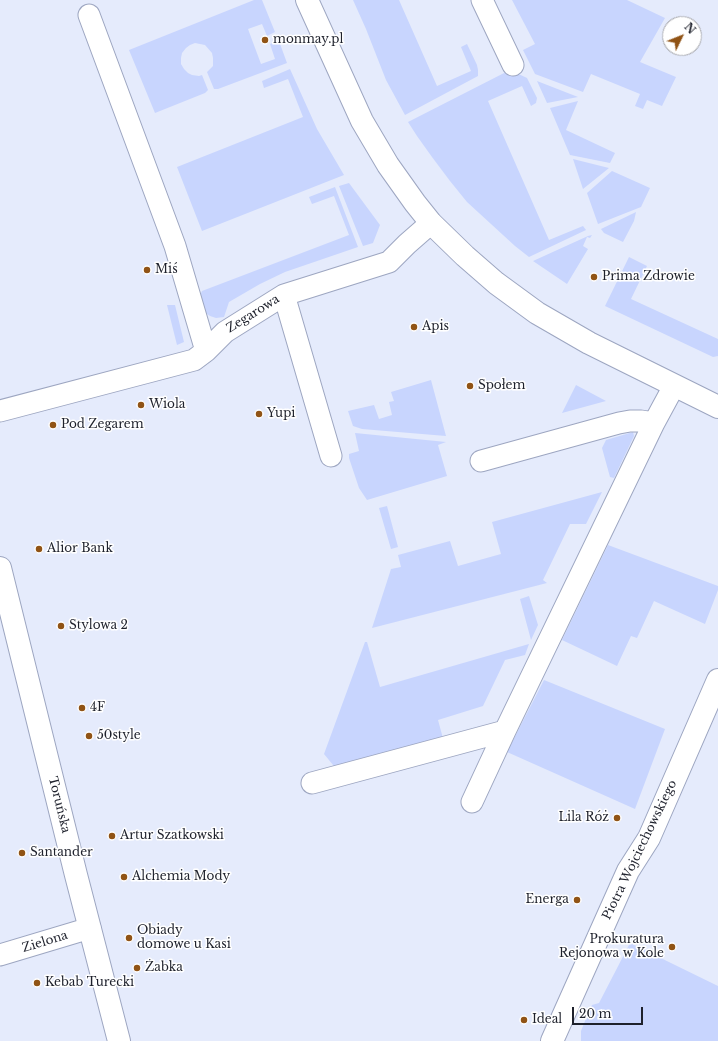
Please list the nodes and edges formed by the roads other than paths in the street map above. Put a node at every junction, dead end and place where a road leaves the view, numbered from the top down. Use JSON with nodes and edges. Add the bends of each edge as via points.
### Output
{"nodes":[{"id":1,"x":307,"y":0,"type":"edge"},
{"id":2,"x":482,"y":0,"type":"edge"},
{"id":3,"x":89,"y":15,"type":"dead end"},
{"id":4,"x":513,"y":65,"type":"dead end"},
{"id":5,"x":431,"y":223,"type":"junction"},
{"id":6,"x":284,"y":295,"type":"junction"},
{"id":7,"x":200,"y":356,"type":"junction"},
{"id":8,"x":674,"y":386,"type":"junction"},
{"id":9,"x":718,"y":406,"type":"edge"},
{"id":10,"x":0,"y":411,"type":"edge"},
{"id":11,"x":654,"y":423,"type":"junction"},
{"id":12,"x":331,"y":456,"type":"dead end"},
{"id":13,"x":481,"y":460,"type":"dead end"},
{"id":14,"x":0,"y":568,"type":"edge"},
{"id":15,"x":718,"y":680,"type":"edge"},
{"id":16,"x":505,"y":731,"type":"junction"},
{"id":17,"x":312,"y":783,"type":"dead end"},
{"id":18,"x":472,"y":802,"type":"dead end"},
{"id":19,"x":90,"y":928,"type":"junction"},
{"id":20,"x":0,"y":955,"type":"edge"},
{"id":21,"x":119,"y":1041,"type":"edge"},
{"id":22,"x":552,"y":1041,"type":"edge"}],
"edges":[{"from":1,"to":5,"type":"street","via":[[362,121],[388,165]]},
{"from":2,"to":4,"type":"street"},
{"from":3,"to":7,"type":"street","via":[[175,246]]},
{"from":5,"to":6,"type":"street","name":"Zegarowa","via":[[389,262]]},
{"from":5,"to":8,"type":"street","via":[[464,256],[537,313],[589,343]]},
{"from":6,"to":7,"type":"street","name":"Zegarowa","via":[[225,332]]},
{"from":6,"to":12,"type":"street"},
{"from":7,"to":10,"type":"street"},
{"from":8,"to":9,"type":"street"},
{"from":8,"to":11,"type":"street"},
{"from":11,"to":13,"type":"street","via":[[619,423]]},
{"from":11,"to":16,"type":"street"},
{"from":14,"to":19,"type":"street","name":"Toruńska"},
{"from":15,"to":22,"type":"street","name":"Piotra Wojciechowskiego","via":[[649,838],[628,871]]},
{"from":16,"to":17,"type":"street"},
{"from":16,"to":18,"type":"street"},
{"from":19,"to":20,"type":"street","name":"Zielona"},
{"from":19,"to":21,"type":"street","name":"Toruńska"}]}
